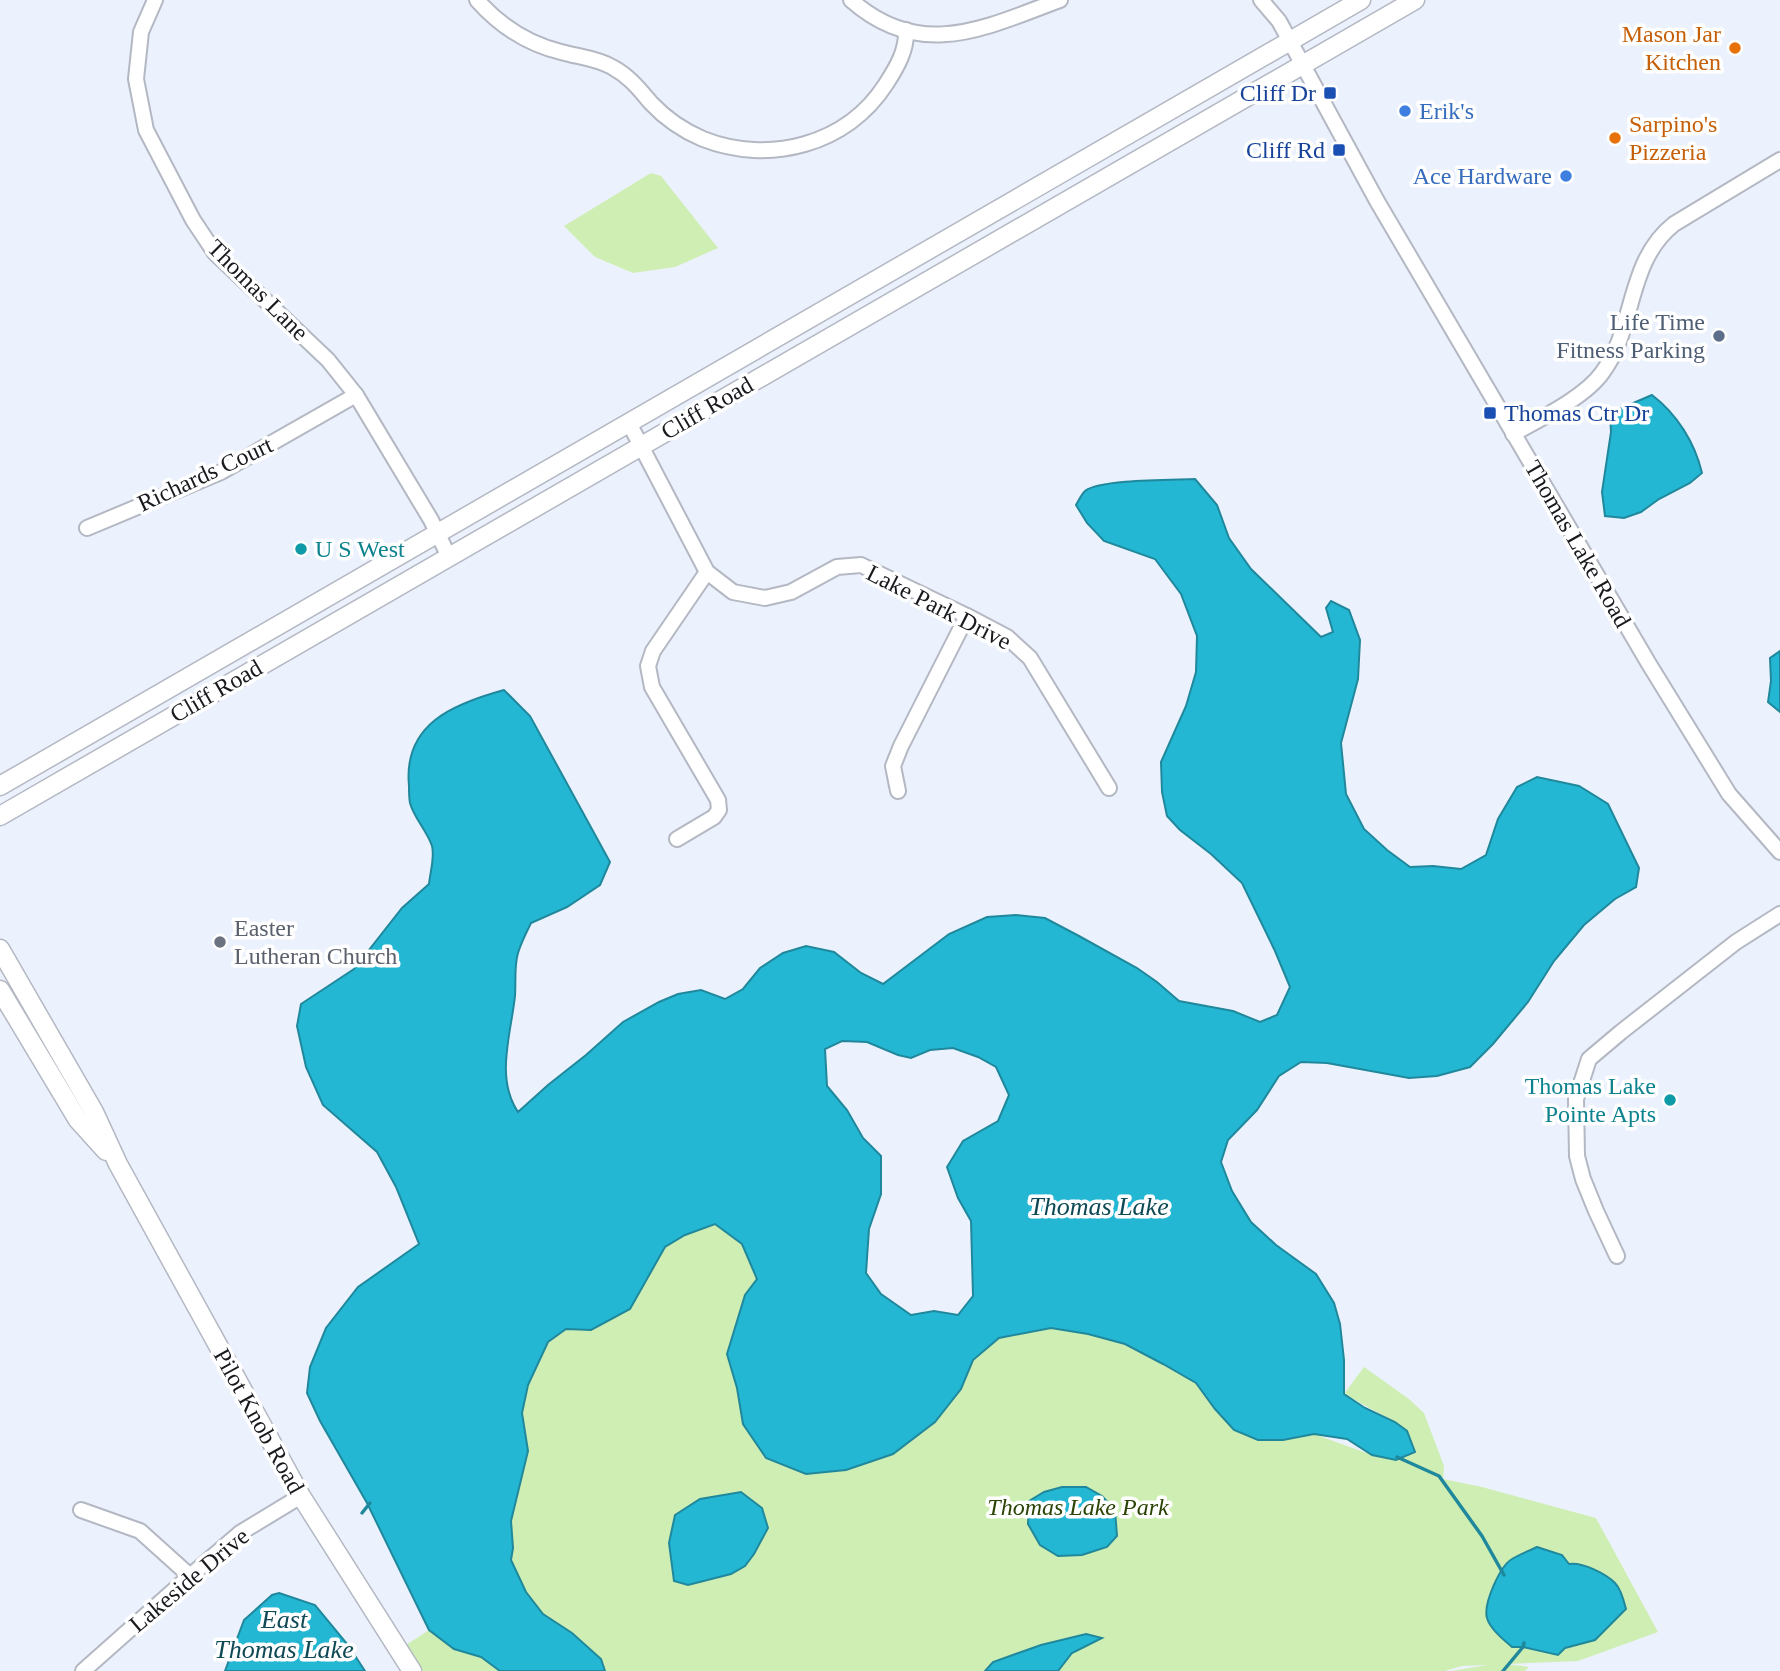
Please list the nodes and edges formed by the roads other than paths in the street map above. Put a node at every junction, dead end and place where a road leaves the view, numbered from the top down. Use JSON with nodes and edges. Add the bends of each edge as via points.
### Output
{"nodes":[{"id":1,"x":155,"y":0,"type":"edge"},
{"id":2,"x":477,"y":0,"type":"edge"},
{"id":3,"x":851,"y":0,"type":"edge"},
{"id":4,"x":1060,"y":0,"type":"edge"},
{"id":5,"x":1261,"y":0,"type":"edge"},
{"id":6,"x":1361,"y":0,"type":"edge"},
{"id":7,"x":1415,"y":0,"type":"edge"},
{"id":8,"x":1024,"y":6,"type":"edge"},
{"id":9,"x":906,"y":30,"type":"junction"},
{"id":10,"x":1290,"y":42,"type":"junction"},
{"id":11,"x":1302,"y":64,"type":"junction"},
{"id":12,"x":1780,"y":160,"type":"edge"},
{"id":13,"x":356,"y":394,"type":"junction"},
{"id":14,"x":629,"y":423,"type":"junction"},
{"id":15,"x":1513,"y":434,"type":"junction"},
{"id":16,"x":642,"y":446,"type":"junction"},
{"id":17,"x":87,"y":528,"type":"dead end"},
{"id":18,"x":438,"y":533,"type":"junction"},
{"id":19,"x":449,"y":557,"type":"junction"},
{"id":20,"x":707,"y":572,"type":"junction"},
{"id":21,"x":967,"y":616,"type":"junction"},
{"id":22,"x":0,"y":786,"type":"edge"},
{"id":23,"x":1110,"y":788,"type":"dead end"},
{"id":24,"x":898,"y":791,"type":"dead end"},
{"id":25,"x":0,"y":816,"type":"edge"},
{"id":26,"x":677,"y":839,"type":"dead end"},
{"id":27,"x":1780,"y":852,"type":"edge"},
{"id":28,"x":1780,"y":914,"type":"edge"},
{"id":29,"x":0,"y":949,"type":"edge"},
{"id":30,"x":0,"y":990,"type":"edge"},
{"id":31,"x":118,"y":1164,"type":"junction"},
{"id":32,"x":1618,"y":1256,"type":"dead end"},
{"id":33,"x":301,"y":1496,"type":"junction"},
{"id":34,"x":81,"y":1510,"type":"dead end"},
{"id":35,"x":190,"y":1576,"type":"junction"},
{"id":36,"x":83,"y":1671,"type":"edge"},
{"id":37,"x":412,"y":1671,"type":"edge"}],
"edges":[{"from":1,"to":13,"type":"street","name":"Thomas Lane","via":[[141,32],[136,79],[151,141],[215,253],[328,360]]},
{"from":2,"to":9,"type":"street","via":[[499,22],[538,45],[614,68],[665,116],[694,135],[744,150],[806,145],[860,114],[895,71]]},
{"from":3,"to":9,"type":"street","via":[[885,23]]},
{"from":4,"to":8,"type":"street"},
{"from":5,"to":10,"type":"street","name":"Thomas Lake Road"},
{"from":6,"to":10,"type":"main road","name":"Cliff Road"},
{"from":7,"to":11,"type":"main road","name":"Cliff Road"},
{"from":8,"to":9,"type":"street","via":[[965,33]]},
{"from":10,"to":11,"type":"street","name":"Thomas Lake Road"},
{"from":10,"to":14,"type":"main road","name":"Cliff Road"},
{"from":11,"to":15,"type":"street","name":"Thomas Lake Road"},
{"from":11,"to":16,"type":"main road","name":"Cliff Road"},
{"from":12,"to":15,"type":"street","via":[[1665,231],[1642,264],[1617,345],[1602,374],[1576,398]]},
{"from":13,"to":17,"type":"street","name":"Richards Court","via":[[221,472]]},
{"from":13,"to":18,"type":"street","name":"Thomas Lane"},
{"from":14,"to":16,"type":"street","name":"Lake Park Drive"},
{"from":14,"to":18,"type":"main road","name":"Cliff Road"},
{"from":15,"to":27,"type":"street","name":"Thomas Lake Road","via":[[1729,794]]},
{"from":16,"to":19,"type":"main road","name":"Cliff Road"},
{"from":16,"to":20,"type":"street","name":"Lake Park Drive"},
{"from":18,"to":19,"type":"street","name":"Thomas Lane"},
{"from":18,"to":22,"type":"main road","name":"Cliff Road"},
{"from":19,"to":25,"type":"main road","name":"Cliff Road"},
{"from":20,"to":21,"type":"street","name":"Lake Park Drive","via":[[733,592],[765,598],[791,593],[837,567],[861,565]]},
{"from":20,"to":26,"type":"street","via":[[653,651],[648,666],[652,687],[718,800],[714,817]]},
{"from":21,"to":23,"type":"street","name":"Lake Park Drive","via":[[1007,637],[1030,658]]},
{"from":21,"to":24,"type":"street","via":[[893,766]]},
{"from":28,"to":32,"type":"street","via":[[1589,1059],[1576,1099],[1577,1156],[1595,1211]]},
{"from":29,"to":31,"type":"main road","name":"Pilot Knob Road","via":[[94,1112]]},
{"from":30,"to":31,"type":"main road","name":"Pilot Knob Road","via":[[78,1120]]},
{"from":31,"to":33,"type":"main road","name":"Pilot Knob Road"},
{"from":33,"to":35,"type":"street","name":"Lakeside Drive","via":[[240,1533]]},
{"from":33,"to":37,"type":"main road","name":"Pilot Knob Road"},
{"from":34,"to":35,"type":"street","via":[[140,1531]]},
{"from":35,"to":36,"type":"street","name":"Lakeside Drive"}]}
